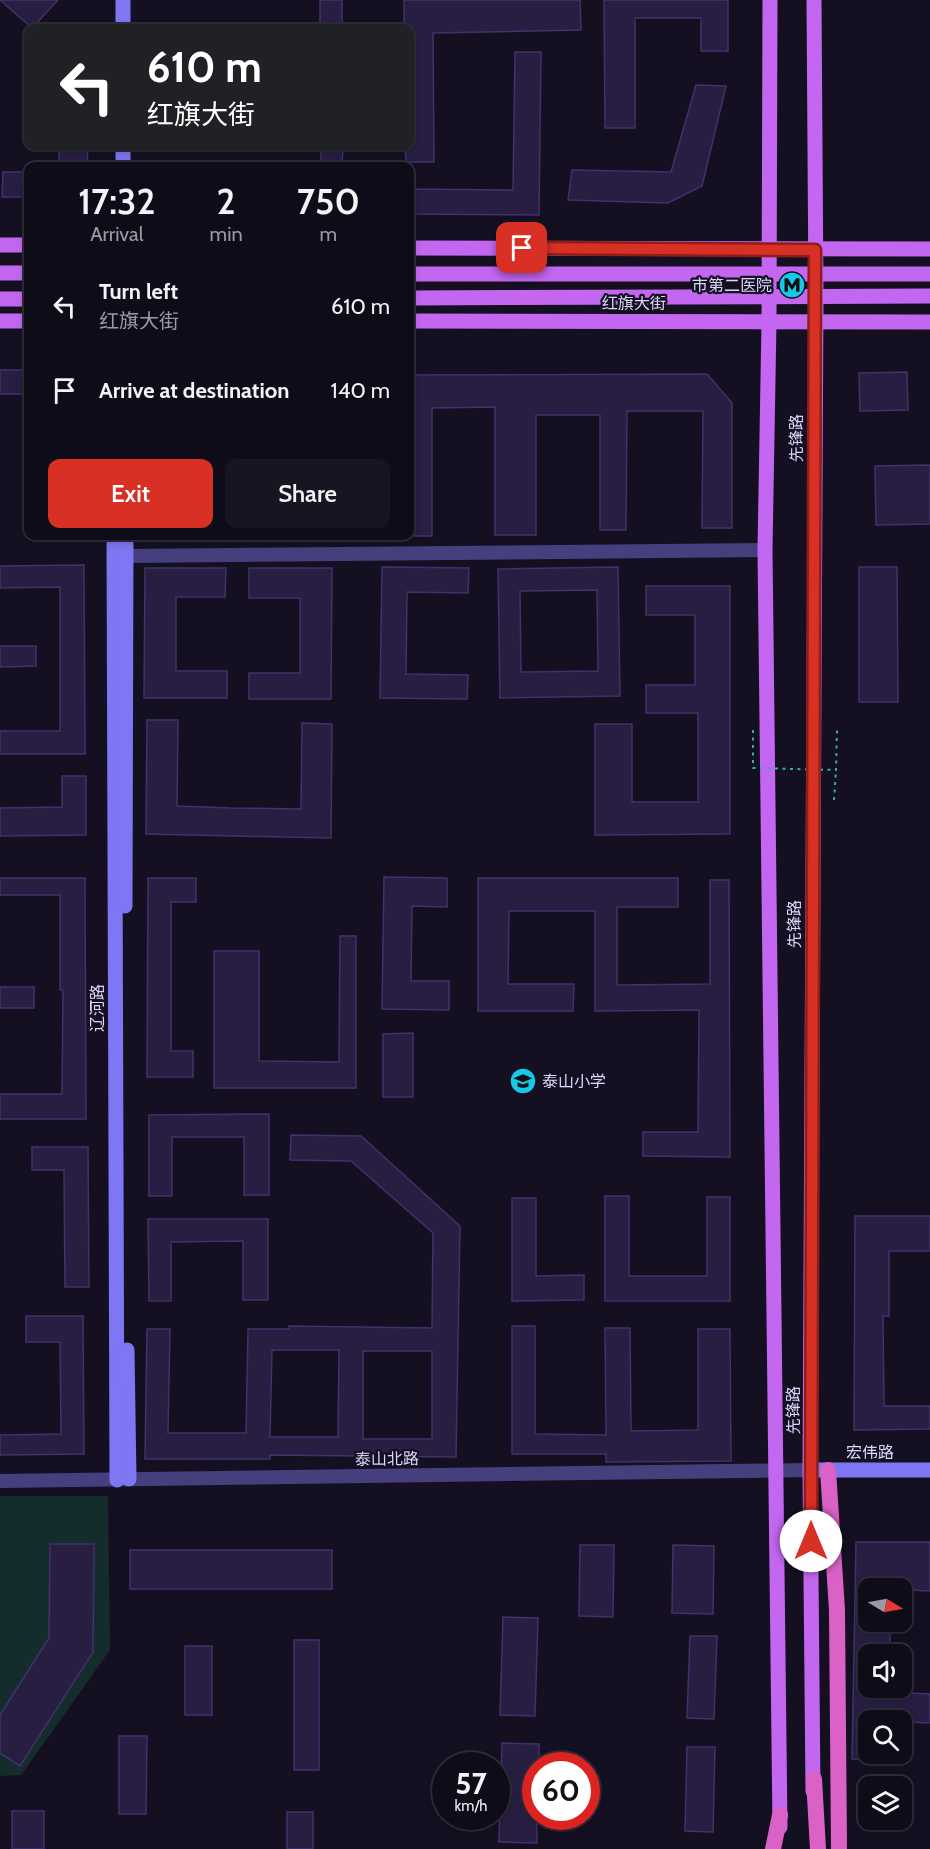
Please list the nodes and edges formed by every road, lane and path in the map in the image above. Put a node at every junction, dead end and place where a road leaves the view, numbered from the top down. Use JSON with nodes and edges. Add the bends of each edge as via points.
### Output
{"nodes":[{"id":1,"x":113,"y":0,"type":"edge"},
{"id":2,"x":123,"y":0,"type":"edge"},
{"id":3,"x":770,"y":0,"type":"edge"},
{"id":4,"x":814,"y":0,"type":"edge"},
{"id":5,"x":113,"y":24,"type":"edge"},
{"id":6,"x":123,"y":24,"type":"edge"},
{"id":7,"x":0,"y":245,"type":"edge"},
{"id":8,"x":24,"y":245,"type":"edge"},
{"id":9,"x":414,"y":248,"type":"edge"},
{"id":10,"x":930,"y":249,"type":"edge"},
{"id":11,"x":770,"y":250,"type":"junction"},
{"id":12,"x":815,"y":250,"type":"junction"},
{"id":13,"x":0,"y":273,"type":"edge"},
{"id":14,"x":24,"y":273,"type":"edge"},
{"id":15,"x":414,"y":274,"type":"edge"},
{"id":16,"x":769,"y":274,"type":"junction"},
{"id":17,"x":816,"y":274,"type":"junction"},
{"id":18,"x":930,"y":274,"type":"edge"},
{"id":19,"x":930,"y":296,"type":"edge"},
{"id":20,"x":769,"y":297,"type":"junction"},
{"id":21,"x":816,"y":297,"type":"junction"},
{"id":22,"x":414,"y":298,"type":"edge"},
{"id":23,"x":0,"y":299,"type":"edge"},
{"id":24,"x":24,"y":299,"type":"edge"},
{"id":25,"x":0,"y":321,"type":"edge"},
{"id":26,"x":24,"y":321,"type":"edge"},
{"id":27,"x":414,"y":321,"type":"edge"},
{"id":28,"x":770,"y":322,"type":"junction"},
{"id":29,"x":930,"y":322,"type":"edge"},
{"id":30,"x":815,"y":323,"type":"junction"},
{"id":31,"x":114,"y":540,"type":"edge"},
{"id":32,"x":126,"y":540,"type":"edge"},
{"id":33,"x":765,"y":550,"type":"junction"},
{"id":34,"x":126,"y":556,"type":"junction"},
{"id":35,"x":753,"y":730,"type":"dead end"},
{"id":36,"x":837,"y":730,"type":"dead end"},
{"id":37,"x":836,"y":770,"type":"junction"},
{"id":38,"x":834,"y":800,"type":"dead end"},
{"id":39,"x":810,"y":1470,"type":"junction"},
{"id":40,"x":828,"y":1470,"type":"junction"},
{"id":41,"x":930,"y":1470,"type":"edge"},
{"id":42,"x":774,"y":1471,"type":"junction"},
{"id":43,"x":123,"y":1480,"type":"junction"},
{"id":44,"x":0,"y":1481,"type":"edge"},
{"id":45,"x":814,"y":1779,"type":"junction"},
{"id":46,"x":780,"y":1815,"type":"junction"},
{"id":47,"x":773,"y":1849,"type":"edge"},
{"id":48,"x":779,"y":1849,"type":"edge"},
{"id":49,"x":811,"y":1849,"type":"edge"},
{"id":50,"x":818,"y":1849,"type":"edge"},
{"id":51,"x":839,"y":1849,"type":"edge"}],
"edges":[{"from":1,"to":5,"type":"main road"},
{"from":2,"to":6,"type":"main road"},
{"from":3,"to":11,"type":"main road"},
{"from":4,"to":12,"type":"main road","name":"先锋路"},
{"from":7,"to":8,"type":"main road"},
{"from":9,"to":11,"type":"main road"},
{"from":10,"to":12,"type":"main road"},
{"from":11,"to":12,"type":"main road"},
{"from":11,"to":16,"type":"main road"},
{"from":12,"to":17,"type":"main road","name":"先锋路"},
{"from":13,"to":14,"type":"main road"},
{"from":15,"to":16,"type":"main road","name":"红旗大街"},
{"from":16,"to":17,"type":"main road","name":"红旗大街"},
{"from":16,"to":20,"type":"main road"},
{"from":17,"to":18,"type":"main road","name":"红旗大街"},
{"from":17,"to":21,"type":"main road","name":"先锋路"},
{"from":19,"to":21,"type":"main road","name":"红旗大街"},
{"from":20,"to":21,"type":"main road","name":"红旗大街"},
{"from":20,"to":22,"type":"main road","name":"红旗大街"},
{"from":20,"to":28,"type":"main road"},
{"from":21,"to":30,"type":"main road","name":"先锋路"},
{"from":23,"to":24,"type":"main road"},
{"from":25,"to":26,"type":"main road"},
{"from":27,"to":28,"type":"main road","name":"红旗大街"},
{"from":28,"to":30,"type":"main road","name":"红旗大街"},
{"from":28,"to":33,"type":"main road"},
{"from":29,"to":30,"type":"main road","name":"红旗大街"},
{"from":30,"to":39,"type":"main road","name":"先锋路"},
{"from":31,"to":43,"type":"main road","name":"辽河路"},
{"from":32,"to":34,"type":"main road","name":"辽河路"},
{"from":33,"to":34,"type":"street"},
{"from":33,"to":42,"type":"main road"},
{"from":34,"to":43,"type":"main road","name":"辽河路"},
{"from":35,"to":37,"type":"path","bridge":true,"via":[[753,768]]},
{"from":36,"to":37,"type":"path","bridge":true},
{"from":37,"to":38,"type":"path"},
{"from":39,"to":40,"type":"main road","name":"宏伟路"},
{"from":39,"to":42,"type":"street","name":"泰山北路"},
{"from":39,"to":45,"type":"main road","name":"先锋路"},
{"from":40,"to":41,"type":"main road","name":"宏伟路"},
{"from":40,"to":51,"type":"highway","via":[[837,1610]]},
{"from":42,"to":43,"type":"street","name":"泰山北路"},
{"from":42,"to":46,"type":"main road"},
{"from":43,"to":44,"type":"street","name":"泰山北路"},
{"from":45,"to":49,"type":"main road","name":"先锋路"},
{"from":45,"to":50,"type":"highway"},
{"from":46,"to":47,"type":"highway"},
{"from":46,"to":48,"type":"main road"}]}
